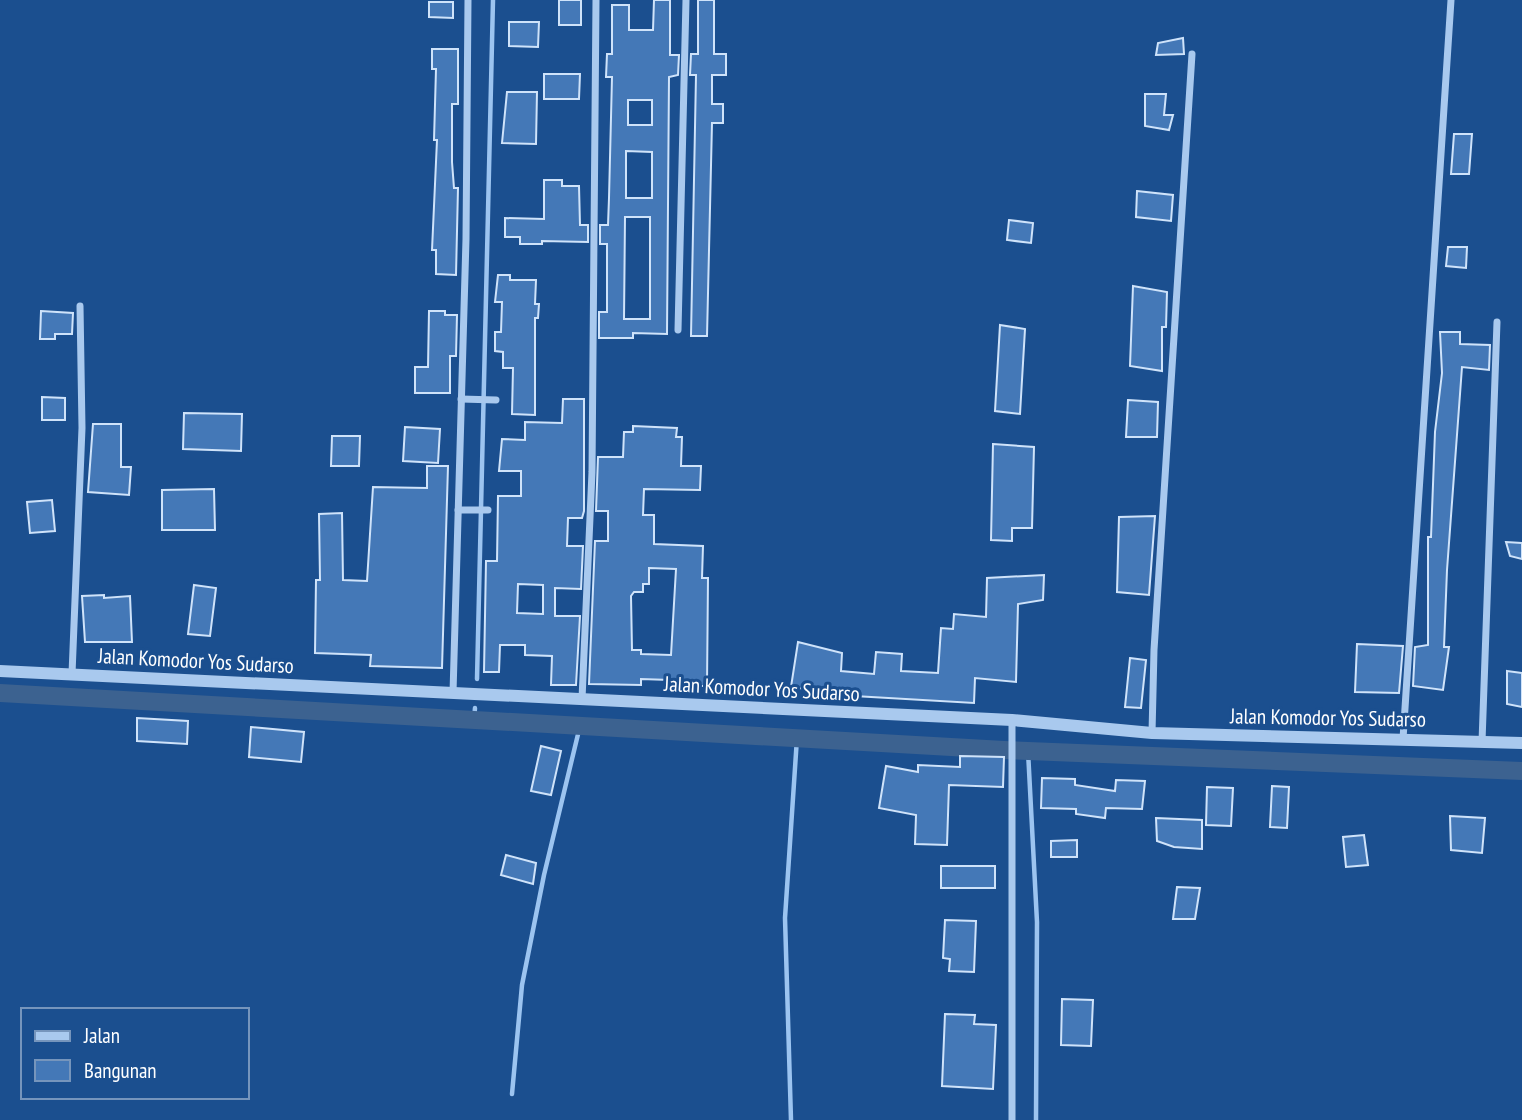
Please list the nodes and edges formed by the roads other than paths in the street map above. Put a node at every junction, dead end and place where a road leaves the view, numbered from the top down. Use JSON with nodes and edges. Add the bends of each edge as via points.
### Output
{"nodes":[{"id":1,"x":468,"y":0,"type":"edge"},
{"id":2,"x":596,"y":0,"type":"edge"},
{"id":3,"x":686,"y":0,"type":"edge"},
{"id":4,"x":1451,"y":0,"type":"edge"},
{"id":5,"x":1192,"y":54,"type":"dead end"},
{"id":6,"x":80,"y":306,"type":"dead end"},
{"id":7,"x":1497,"y":322,"type":"dead end"},
{"id":8,"x":678,"y":330,"type":"dead end"},
{"id":9,"x":461,"y":399,"type":"junction"},
{"id":10,"x":496,"y":400,"type":"dead end"},
{"id":11,"x":458,"y":510,"type":"junction"},
{"id":12,"x":488,"y":510,"type":"dead end"},
{"id":13,"x":0,"y":671,"type":"edge"},
{"id":14,"x":72,"y":674,"type":"junction"},
{"id":15,"x":453,"y":692,"type":"junction"},
{"id":16,"x":582,"y":699,"type":"junction"},
{"id":17,"x":1012,"y":726,"type":"junction"},
{"id":18,"x":1152,"y":733,"type":"junction"},
{"id":19,"x":1403,"y":739,"type":"junction"},
{"id":20,"x":1482,"y":742,"type":"junction"},
{"id":21,"x":1522,"y":743,"type":"edge"},
{"id":22,"x":1012,"y":1120,"type":"edge"}],
"edges":[{"from":1,"to":9,"type":"street"},
{"from":2,"to":16,"type":"street","via":[[592,472]]},
{"from":3,"to":8,"type":"street"},
{"from":4,"to":19,"type":"street"},
{"from":5,"to":18,"type":"street"},
{"from":6,"to":14,"type":"street","via":[[82,428]]},
{"from":7,"to":20,"type":"street"},
{"from":9,"to":10,"type":"street"},
{"from":9,"to":11,"type":"street"},
{"from":11,"to":12,"type":"street"},
{"from":11,"to":15,"type":"street"},
{"from":13,"to":14,"type":"street","name":"Jalan Komodor Yos Sudarso"},
{"from":14,"to":15,"type":"street","name":"Jalan Komodor Yos Sudarso"},
{"from":15,"to":16,"type":"street","name":"Jalan Komodor Yos Sudarso"},
{"from":16,"to":17,"type":"street","name":"Jalan Komodor Yos Sudarso"},
{"from":17,"to":18,"type":"street","name":"Jalan Komodor Yos Sudarso"},
{"from":17,"to":22,"type":"street"},
{"from":18,"to":19,"type":"street","name":"Jalan Komodor Yos Sudarso"},
{"from":19,"to":20,"type":"street","name":"Jalan Komodor Yos Sudarso"},
{"from":20,"to":21,"type":"street","name":"Jalan Komodor Yos Sudarso"}]}
